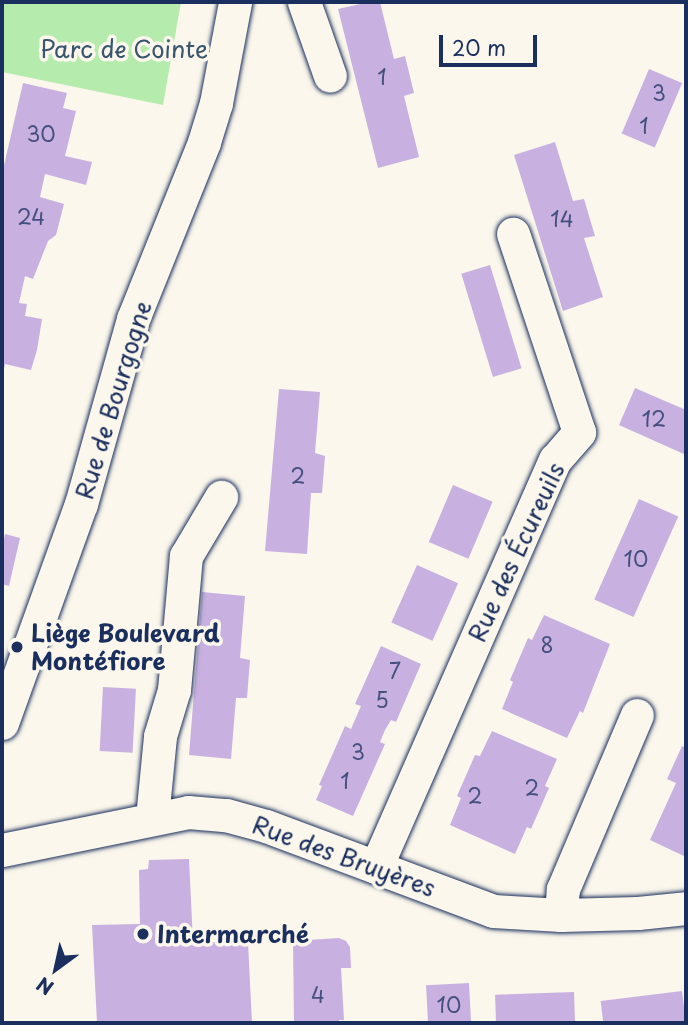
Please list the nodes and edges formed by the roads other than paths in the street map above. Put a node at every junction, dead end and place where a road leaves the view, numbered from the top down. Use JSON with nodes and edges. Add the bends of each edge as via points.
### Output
{"nodes":[{"id":1,"x":235,"y":2,"type":"edge"},
{"id":2,"x":304,"y":2,"type":"edge"},
{"id":3,"x":330,"y":76,"type":"dead end"},
{"id":4,"x":513,"y":234,"type":"dead end"},
{"id":5,"x":221,"y":497,"type":"dead end"},
{"id":6,"x":638,"y":715,"type":"dead end"},
{"id":7,"x":3,"y":717,"type":"edge"},
{"id":8,"x":152,"y":818,"type":"junction"},
{"id":9,"x":2,"y":850,"type":"edge"},
{"id":10,"x":376,"y":867,"type":"junction"},
{"id":11,"x":686,"y":908,"type":"edge"},
{"id":12,"x":561,"y":915,"type":"junction"}],
"edges":[{"from":1,"to":7,"type":"street","name":"Rue de Bourgogne","via":[[208,129],[133,319],[81,504]]},
{"from":2,"to":3,"type":"street"},
{"from":4,"to":10,"type":"street","name":"Rue des Écureuils","via":[[592,438],[555,460]]},
{"from":5,"to":8,"type":"street","via":[[186,556],[174,690],[160,736]]},
{"from":6,"to":12,"type":"street","via":[[563,889]]},
{"from":8,"to":9,"type":"street","name":"Rue des Bruyères"},
{"from":8,"to":10,"type":"street","name":"Rue des Bruyères","via":[[188,812],[226,815]]},
{"from":10,"to":12,"type":"street","name":"Rue des Bruyères","via":[[493,911]]},
{"from":11,"to":12,"type":"street","name":"Rue des Bruyères"}]}
